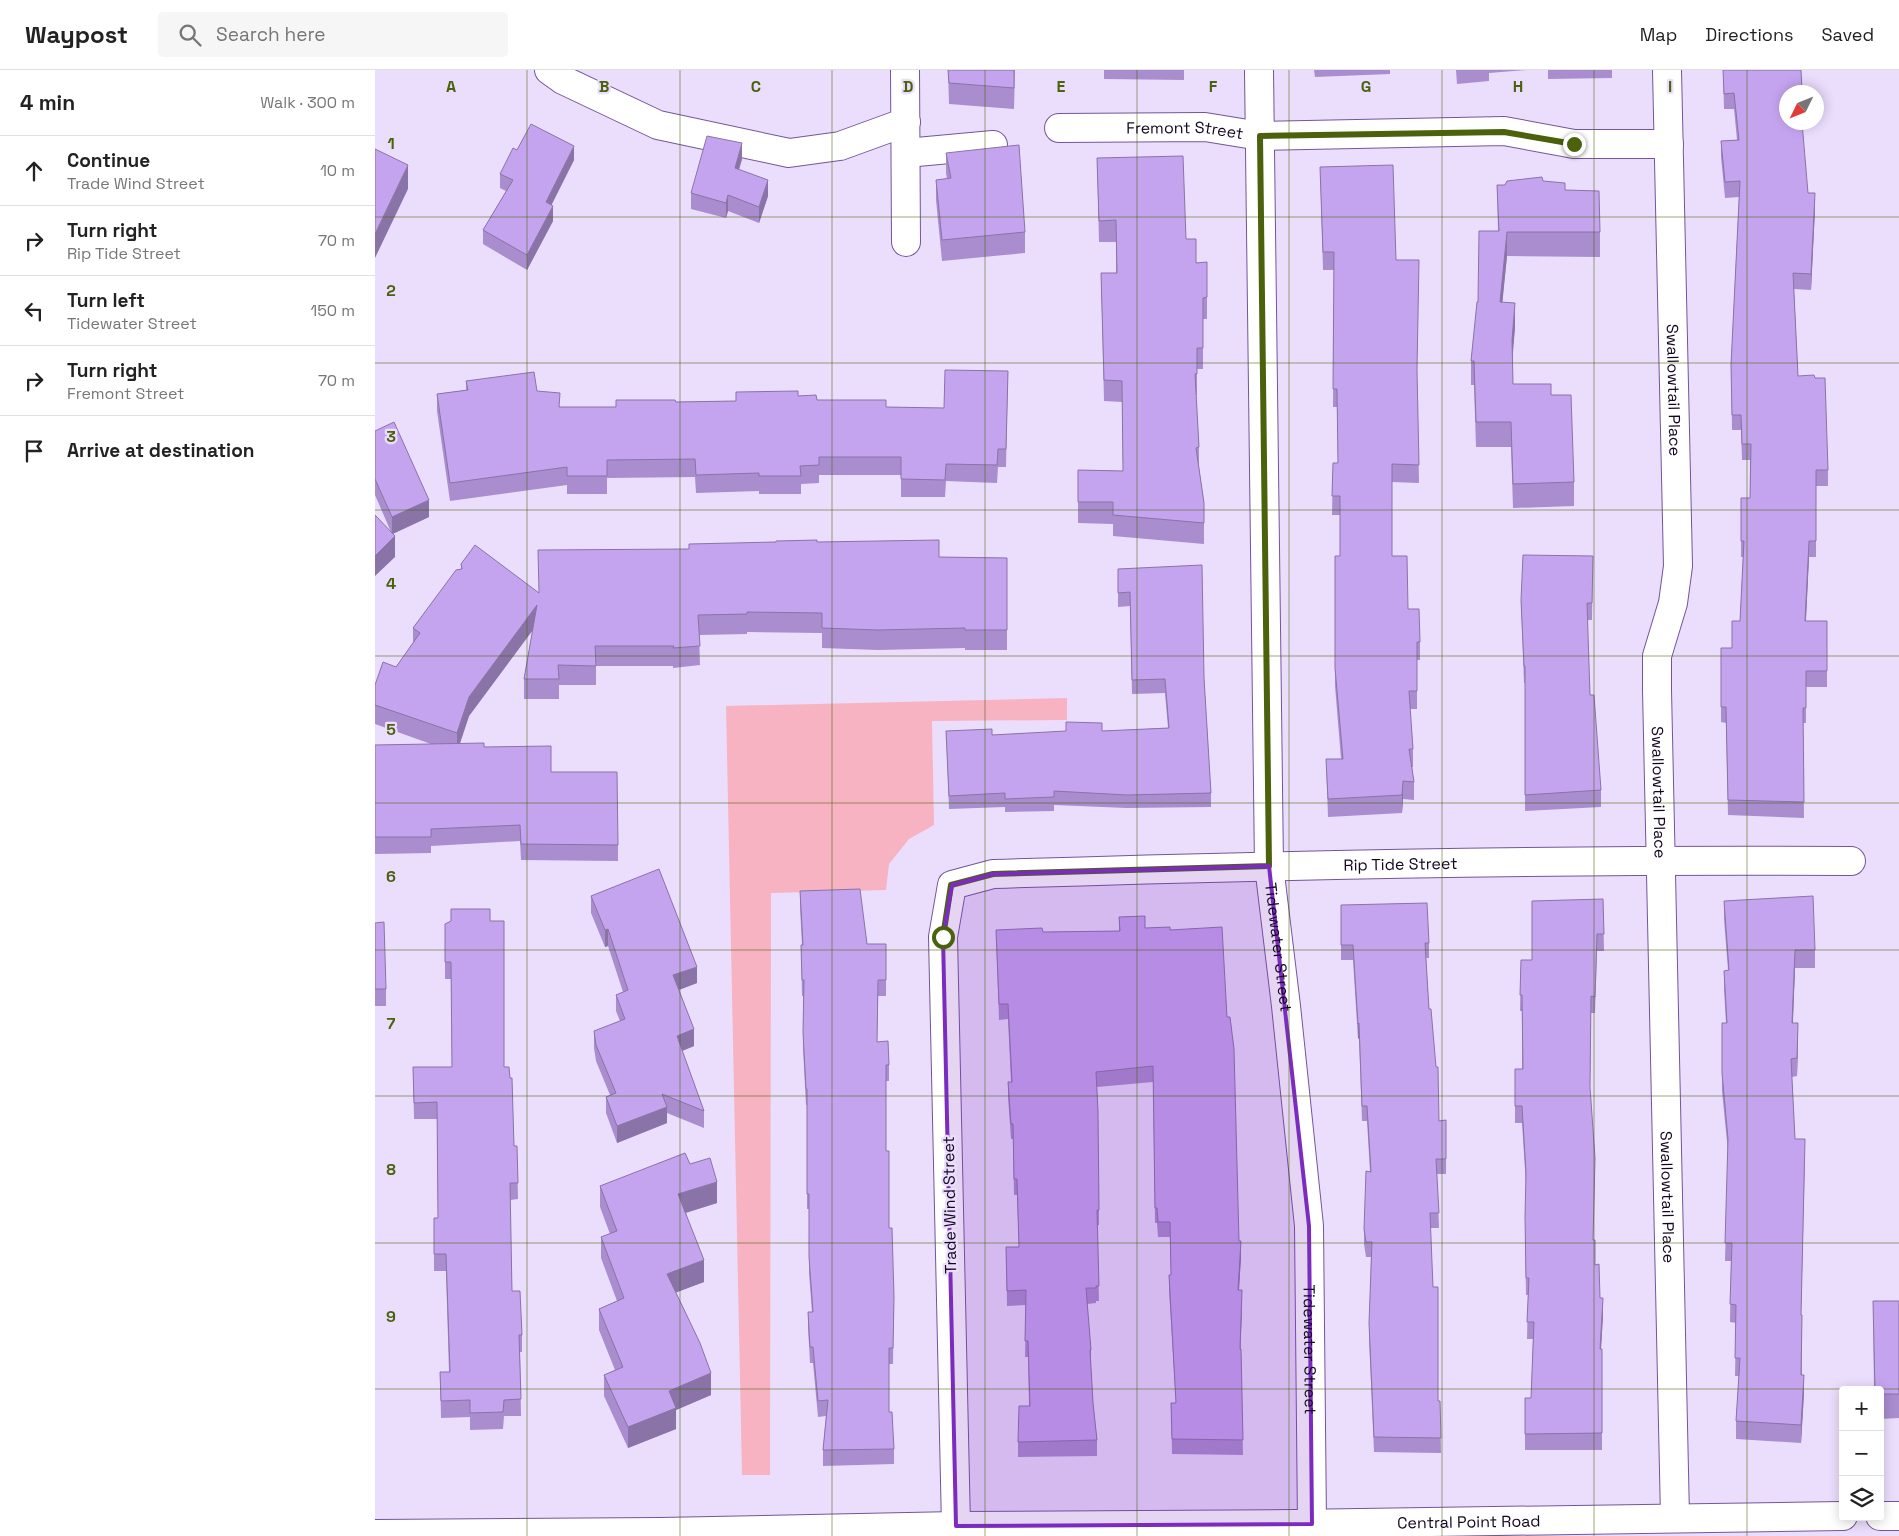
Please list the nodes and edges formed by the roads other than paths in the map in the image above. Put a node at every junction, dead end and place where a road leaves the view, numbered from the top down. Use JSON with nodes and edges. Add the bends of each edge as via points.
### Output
{"nodes":[{"id":1,"x":549,"y":70,"type":"edge"},
{"id":2,"x":905,"y":70,"type":"edge"},
{"id":3,"x":1259,"y":70,"type":"edge"},
{"id":4,"x":1667,"y":70,"type":"edge"},
{"id":5,"x":906,"y":122,"type":"junction"},
{"id":6,"x":1059,"y":128,"type":"dead end"},
{"id":7,"x":1260,"y":136,"type":"junction"},
{"id":8,"x":1669,"y":144,"type":"junction"},
{"id":9,"x":993,"y":145,"type":"dead end"},
{"id":10,"x":906,"y":153,"type":"junction"},
{"id":11,"x":906,"y":242,"type":"dead end"},
{"id":12,"x":1661,"y":860,"type":"junction"},
{"id":13,"x":1851,"y":861,"type":"dead end"},
{"id":14,"x":1269,"y":866,"type":"junction"},
{"id":15,"x":951,"y":885,"type":"joint"},
{"id":16,"x":1839,"y":1516,"type":"edge"},
{"id":17,"x":1884,"y":1516,"type":"edge"},
{"id":18,"x":1899,"y":1516,"type":"edge"},
{"id":19,"x":1675,"y":1517,"type":"junction"},
{"id":20,"x":1312,"y":1524,"type":"junction"},
{"id":21,"x":956,"y":1526,"type":"junction"},
{"id":22,"x":375,"y":1534,"type":"edge"},
{"id":23,"x":660,"y":1534,"type":"edge"}],
"edges":[{"from":1,"to":5,"type":"street","via":[[658,126],[789,153],[840,146]]},
{"from":2,"to":5,"type":"street"},
{"from":3,"to":7,"type":"street","name":"Tidewater Street"},
{"from":4,"to":8,"type":"street","name":"Swallowtail Place"},
{"from":5,"to":10,"type":"street"},
{"from":6,"to":7,"type":"street","name":"Fremont Street","via":[[1205,127]]},
{"from":7,"to":8,"type":"street","name":"Fremont Street","via":[[1504,132],[1574,144]]},
{"from":7,"to":14,"type":"street","name":"Tidewater Street"},
{"from":8,"to":12,"type":"street","name":"Swallowtail Place","via":[[1678,566],[1673,603],[1657,656]]},
{"from":9,"to":10,"type":"street"},
{"from":10,"to":11,"type":"street"},
{"from":12,"to":13,"type":"street","name":"Rip Tide Street"},
{"from":12,"to":14,"type":"street","name":"Rip Tide Street"},
{"from":12,"to":19,"type":"street","name":"Swallowtail Place"},
{"from":14,"to":15,"type":"street","name":"Rip Tide Street","via":[[993,874]]},
{"from":14,"to":20,"type":"street","name":"Tidewater Street","via":[[1309,1226]]},
{"from":15,"to":21,"type":"street","name":"Trade Wind Street","via":[[943,937]]},
{"from":16,"to":19,"type":"street","name":"Central Point Road"},
{"from":17,"to":18,"type":"street"},
{"from":19,"to":20,"type":"street","name":"Central Point Road"},
{"from":20,"to":21,"type":"street","name":"Central Point Road"},
{"from":21,"to":23,"type":"street","name":"Central Point Road"},
{"from":22,"to":23,"type":"street","name":"Central Point Road"}]}
